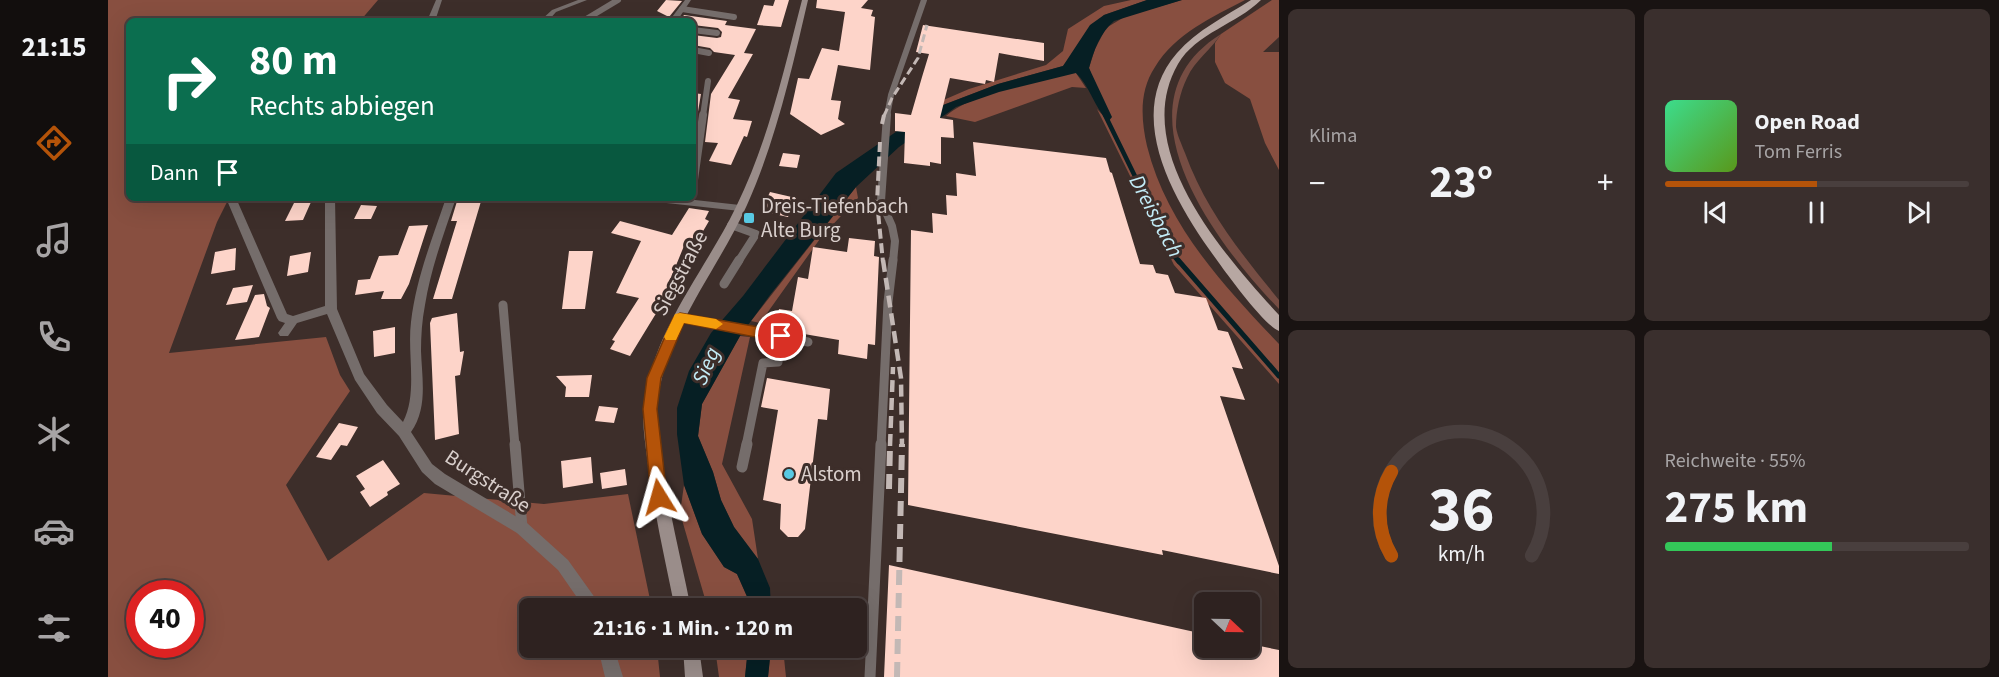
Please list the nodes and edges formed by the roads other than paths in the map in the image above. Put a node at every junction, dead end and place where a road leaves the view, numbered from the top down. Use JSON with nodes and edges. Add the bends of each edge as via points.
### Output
{"nodes":[{"id":1,"x":439,"y":0,"type":"edge"},
{"id":2,"x":584,"y":0,"type":"edge"},
{"id":3,"x":618,"y":0,"type":"edge"},
{"id":4,"x":688,"y":0,"type":"edge"},
{"id":5,"x":805,"y":0,"type":"edge"},
{"id":6,"x":924,"y":0,"type":"edge"},
{"id":7,"x":1257,"y":0,"type":"edge"},
{"id":8,"x":682,"y":9,"type":"junction"},
{"id":9,"x":734,"y":17,"type":"dead end"},
{"id":10,"x":432,"y":18,"type":"edge"},
{"id":11,"x":547,"y":18,"type":"edge"},
{"id":12,"x":588,"y":18,"type":"edge"},
{"id":13,"x":675,"y":18,"type":"edge"},
{"id":14,"x":696,"y":30,"type":"edge"},
{"id":15,"x":717,"y":33,"type":"dead end"},
{"id":16,"x":696,"y":51,"type":"edge"},
{"id":17,"x":709,"y":53,"type":"dead end"},
{"id":18,"x":708,"y":81,"type":"dead end"},
{"id":19,"x":696,"y":166,"type":"edge"},
{"id":20,"x":232,"y":201,"type":"edge"},
{"id":21,"x":330,"y":201,"type":"edge"},
{"id":22,"x":450,"y":201,"type":"edge"},
{"id":23,"x":696,"y":201,"type":"edge"},
{"id":24,"x":740,"y":208,"type":"junction"},
{"id":25,"x":731,"y":225,"type":"junction"},
{"id":26,"x":724,"y":284,"type":"dead end"},
{"id":27,"x":503,"y":305,"type":"dead end"},
{"id":28,"x":331,"y":309,"type":"junction"},
{"id":29,"x":680,"y":318,"type":"junction"},
{"id":30,"x":292,"y":320,"type":"junction"},
{"id":31,"x":1279,"y":325,"type":"edge"},
{"id":32,"x":284,"y":333,"type":"dead end"},
{"id":33,"x":781,"y":336,"type":"junction"},
{"id":34,"x":808,"y":342,"type":"dead end"},
{"id":35,"x":404,"y":432,"type":"junction"},
{"id":36,"x":742,"y":467,"type":"dead end"},
{"id":37,"x":522,"y":528,"type":"junction"},
{"id":38,"x":588,"y":598,"type":"edge"},
{"id":39,"x":680,"y":598,"type":"edge"},
{"id":40,"x":609,"y":658,"type":"edge"},
{"id":41,"x":692,"y":658,"type":"edge"},
{"id":42,"x":614,"y":677,"type":"edge"},
{"id":43,"x":694,"y":677,"type":"edge"},
{"id":44,"x":870,"y":677,"type":"edge"}],
"edges":[{"from":1,"to":10,"type":"street"},
{"from":2,"to":11,"type":"street","via":[[554,11]]},
{"from":3,"to":12,"type":"lane"},
{"from":4,"to":8,"type":"street"},
{"from":5,"to":24,"type":"street","name":"Siegstraße","via":[[767,144]]},
{"from":6,"to":44,"type":"lane","via":[[891,95],[885,139],[881,201],[895,241],[888,302]]},
{"from":7,"to":31,"type":"main road","via":[[1212,28],[1175,62],[1159,100],[1159,119],[1162,144],[1185,201],[1243,285]]},
{"from":8,"to":9,"type":"lane"},
{"from":8,"to":13,"type":"street"},
{"from":14,"to":15,"type":"lane"},
{"from":16,"to":17,"type":"lane"},
{"from":18,"to":19,"type":"lane"},
{"from":20,"to":30,"type":"street","via":[[282,318]]},
{"from":21,"to":28,"type":"street"},
{"from":22,"to":35,"type":"street","via":[[422,283],[415,341],[415,413]]},
{"from":23,"to":24,"type":"street"},
{"from":24,"to":25,"type":"street","name":"Siegstraße"},
{"from":25,"to":26,"type":"lane","via":[[756,234]]},
{"from":25,"to":29,"type":"street","name":"Siegstraße"},
{"from":27,"to":37,"type":"lane"},
{"from":28,"to":30,"type":"street"},
{"from":28,"to":35,"type":"street","name":"Burgstraße","via":[[359,376]]},
{"from":29,"to":33,"type":"lane"},
{"from":29,"to":39,"type":"street","name":"Siegstraße","via":[[654,378],[650,409],[662,517]]},
{"from":30,"to":32,"type":"street"},
{"from":33,"to":34,"type":"lane"},
{"from":33,"to":36,"type":"lane","via":[[778,362],[763,363]]},
{"from":35,"to":37,"type":"street","name":"Burgstraße","via":[[427,468],[440,479]]},
{"from":37,"to":38,"type":"street","name":"Burgstraße","via":[[563,565]]},
{"from":40,"to":42,"type":"street"},
{"from":41,"to":43,"type":"street"}]}
